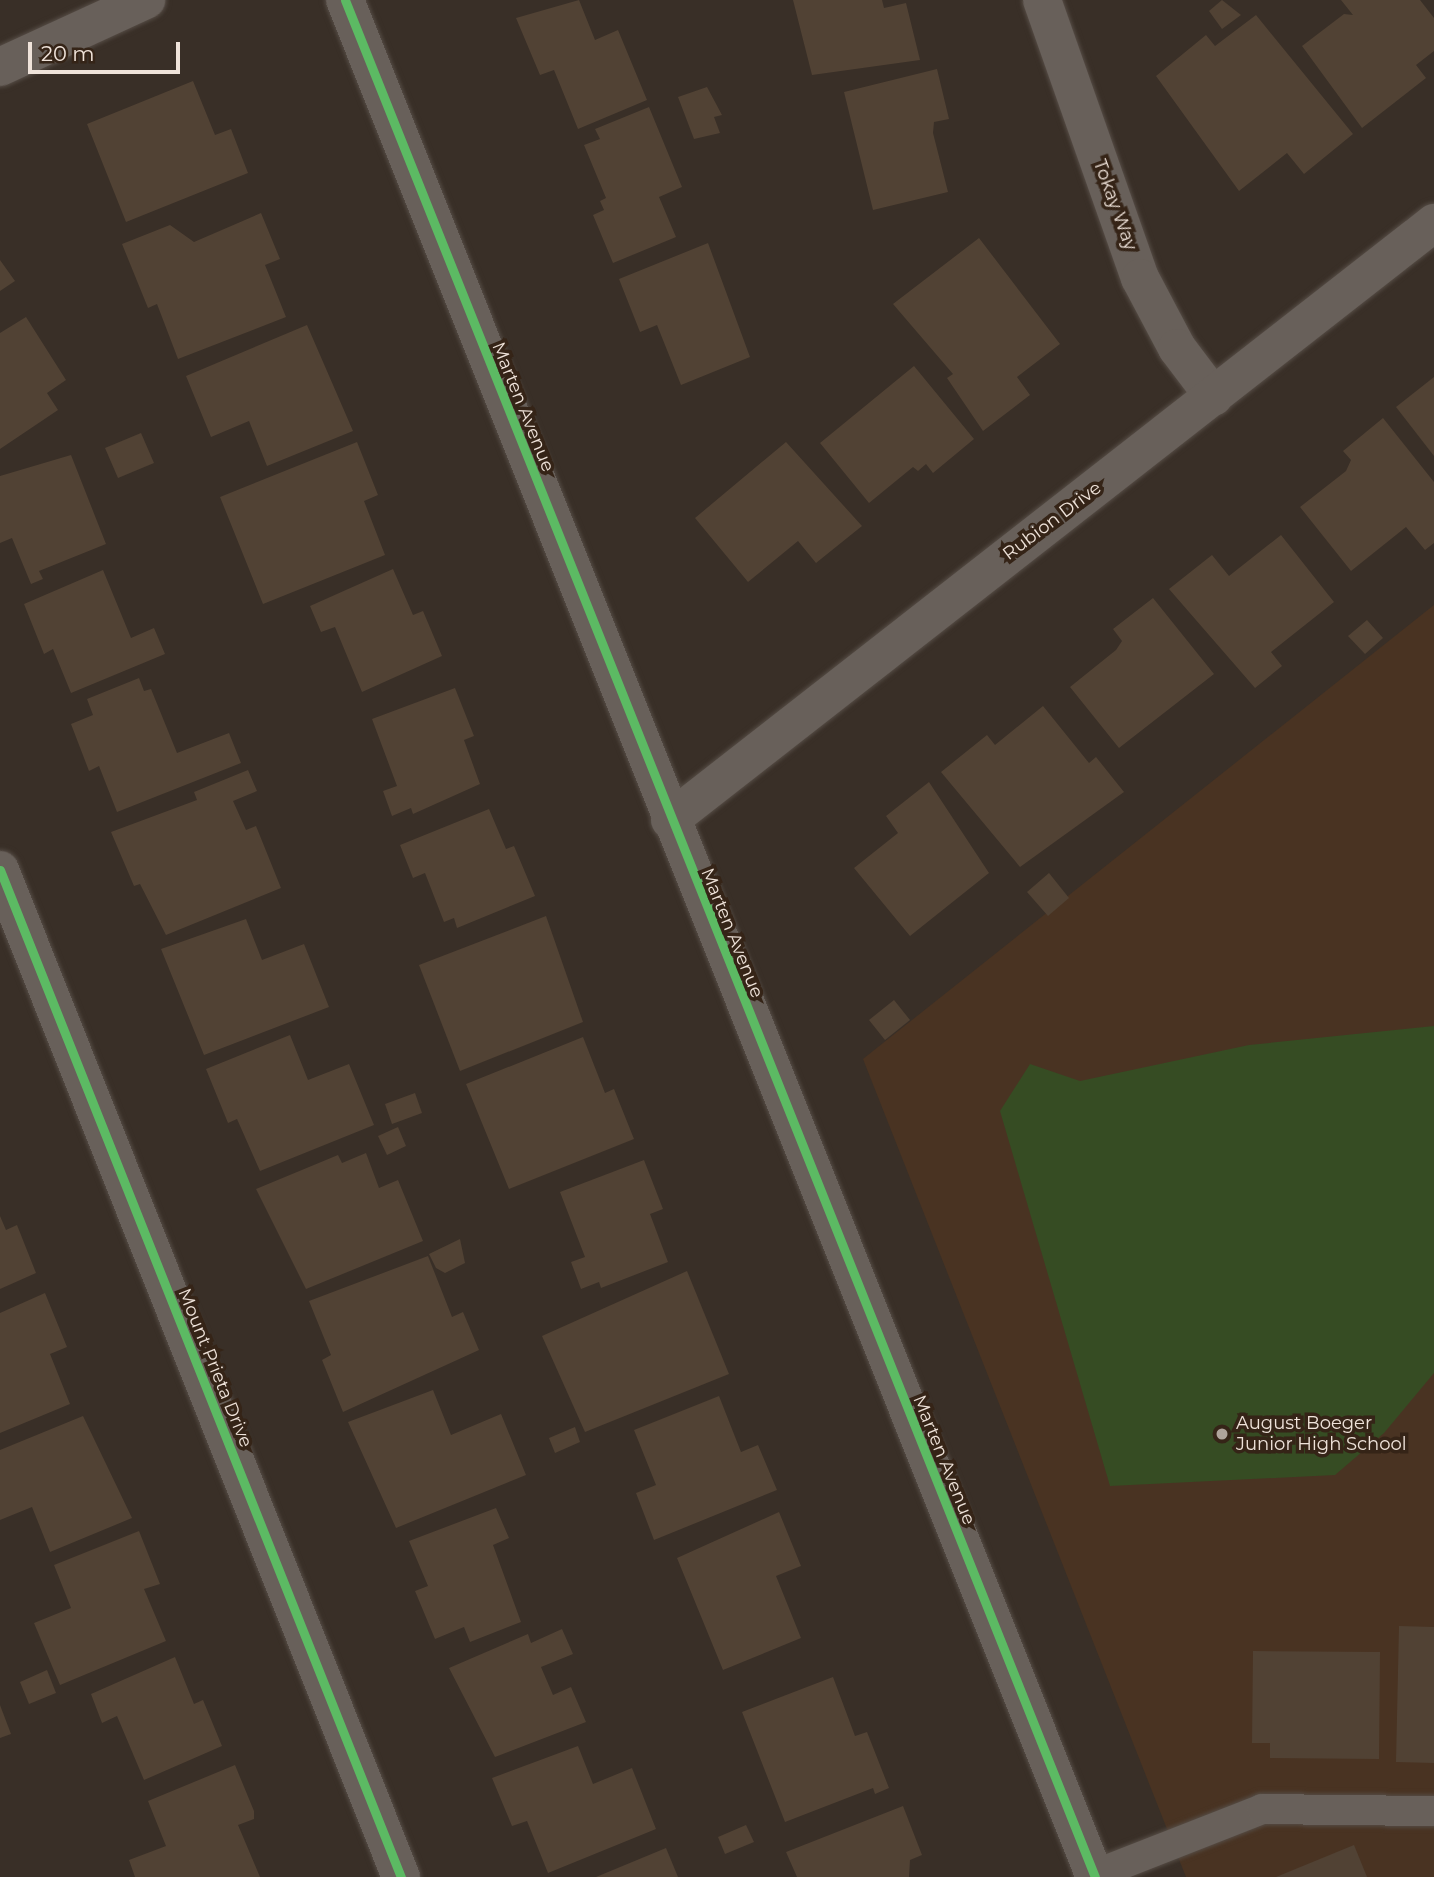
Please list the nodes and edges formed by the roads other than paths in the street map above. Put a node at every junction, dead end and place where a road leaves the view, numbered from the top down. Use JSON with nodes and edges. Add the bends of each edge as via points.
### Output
{"nodes":[{"id":1,"x":146,"y":0,"type":"edge"},
{"id":2,"x":345,"y":0,"type":"edge"},
{"id":3,"x":1042,"y":0,"type":"edge"},
{"id":4,"x":0,"y":67,"type":"edge"},
{"id":5,"x":1434,"y":223,"type":"edge"},
{"id":6,"x":1214,"y":397,"type":"junction"},
{"id":7,"x":670,"y":820,"type":"junction"},
{"id":8,"x":0,"y":870,"type":"edge"},
{"id":9,"x":1434,"y":1811,"type":"edge"},
{"id":10,"x":1094,"y":1876,"type":"edge"},
{"id":11,"x":401,"y":1877,"type":"edge"}],
"edges":[{"from":1,"to":4,"type":"street"},
{"from":2,"to":7,"type":"street","name":"Marten Avenue"},
{"from":3,"to":6,"type":"street","name":"Tokay Way","via":[[1140,278],[1177,348]]},
{"from":5,"to":6,"type":"street","name":"Rubion Drive"},
{"from":6,"to":7,"type":"street","name":"Rubion Drive","via":[[765,739]]},
{"from":7,"to":10,"type":"street","name":"Marten Avenue"},
{"from":8,"to":11,"type":"street","name":"Mount Prieta Drive"},
{"from":9,"to":10,"type":"lane","via":[[1262,1809]]}]}
